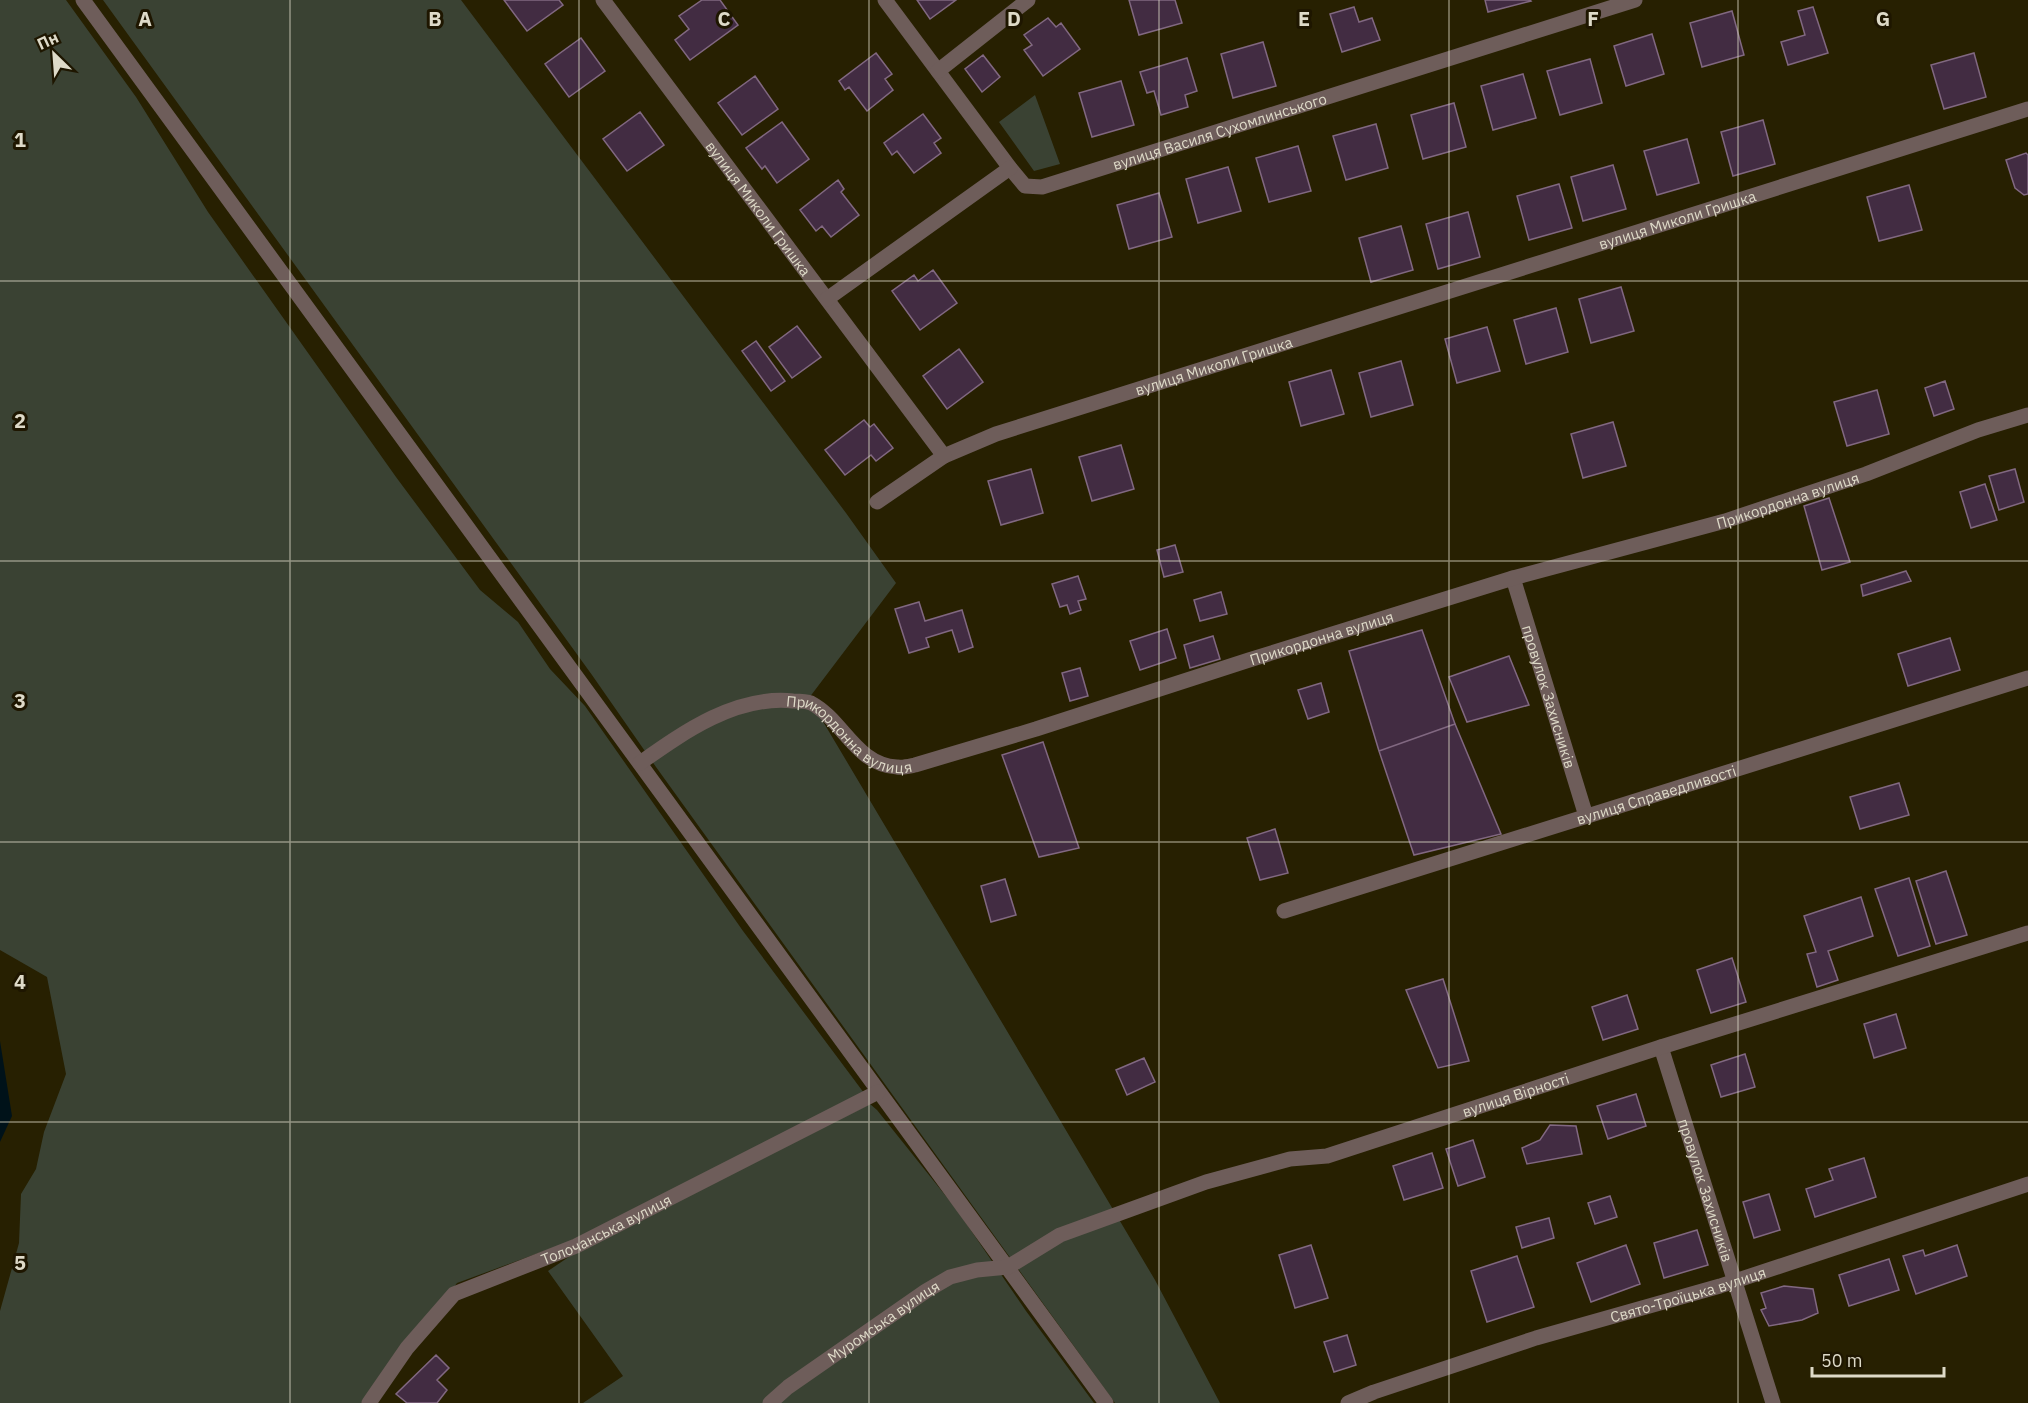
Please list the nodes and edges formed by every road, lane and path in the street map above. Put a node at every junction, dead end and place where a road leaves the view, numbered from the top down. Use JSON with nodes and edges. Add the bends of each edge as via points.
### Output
{"nodes":[{"id":1,"x":83,"y":0,"type":"edge"},
{"id":2,"x":603,"y":0,"type":"edge"},
{"id":3,"x":885,"y":0,"type":"edge"},
{"id":4,"x":1028,"y":0,"type":"edge"},
{"id":5,"x":1635,"y":0,"type":"edge"},
{"id":6,"x":938,"y":71,"type":"junction"},
{"id":7,"x":2028,"y":109,"type":"edge"},
{"id":8,"x":1010,"y":168,"type":"junction"},
{"id":9,"x":827,"y":299,"type":"junction"},
{"id":10,"x":2028,"y":415,"type":"edge"},
{"id":11,"x":944,"y":456,"type":"junction"},
{"id":12,"x":877,"y":502,"type":"dead end"},
{"id":13,"x":1513,"y":579,"type":"junction"},
{"id":14,"x":2028,"y":678,"type":"edge"},
{"id":15,"x":640,"y":763,"type":"junction"},
{"id":16,"x":1586,"y":816,"type":"junction"},
{"id":17,"x":1284,"y":911,"type":"dead end"},
{"id":18,"x":2028,"y":933,"type":"edge"},
{"id":19,"x":1661,"y":1047,"type":"junction"},
{"id":20,"x":878,"y":1092,"type":"junction"},
{"id":21,"x":2028,"y":1184,"type":"edge"},
{"id":22,"x":1008,"y":1267,"type":"junction"},
{"id":23,"x":1736,"y":1280,"type":"junction"},
{"id":24,"x":369,"y":1403,"type":"edge"},
{"id":25,"x":770,"y":1403,"type":"edge"},
{"id":26,"x":1106,"y":1403,"type":"edge"},
{"id":27,"x":1348,"y":1403,"type":"edge"},
{"id":28,"x":1773,"y":1403,"type":"edge"}],
"edges":[{"from":1,"to":15,"type":"street"},
{"from":2,"to":9,"type":"street","name":"вулиця Миколи Гришка"},
{"from":3,"to":6,"type":"street","name":"вулиця Василя Сухомлинського"},
{"from":4,"to":6,"type":"street"},
{"from":5,"to":8,"type":"street","name":"вулиця Василя Сухомлинського","via":[[1042,187],[1025,186]]},
{"from":6,"to":8,"type":"street","name":"вулиця Василя Сухомлинського"},
{"from":7,"to":11,"type":"street","name":"вулиця Миколи Гришка","via":[[996,434]]},
{"from":8,"to":9,"type":"street"},
{"from":9,"to":11,"type":"street","name":"вулиця Миколи Гришка"},
{"from":10,"to":13,"type":"street","name":"Прикордонна вулиця","via":[[1725,521]]},
{"from":11,"to":12,"type":"street"},
{"from":13,"to":15,"type":"street","name":"Прикордонна вулиця","via":[[915,765],[897,768],[877,761],[862,753],[825,713],[809,702],[775,699],[729,711],[687,730]]},
{"from":13,"to":16,"type":"street","name":"провулок Захисників"},
{"from":14,"to":16,"type":"street","name":"вулиця Справедливості"},
{"from":15,"to":20,"type":"street"},
{"from":16,"to":17,"type":"street","name":"вулиця Справедливості"},
{"from":18,"to":19,"type":"street","name":"вулиця Вірності"},
{"from":19,"to":22,"type":"street","name":"вулиця Вірності","via":[[1327,1156],[1290,1159],[1206,1182],[1060,1235]]},
{"from":19,"to":23,"type":"street","name":"провулок Захисників"},
{"from":20,"to":22,"type":"street"},
{"from":20,"to":24,"type":"street","name":"Толочанська вулиця","via":[[576,1246],[454,1294],[407,1348]]},
{"from":21,"to":23,"type":"street","name":"Свято-Троїцька вулиця"},
{"from":22,"to":25,"type":"street","name":"Муромська вулиця","via":[[977,1270],[934,1287]]},
{"from":22,"to":26,"type":"street"},
{"from":23,"to":27,"type":"street","name":"Свято-Троїцька вулиця","via":[[1536,1338]]},
{"from":23,"to":28,"type":"street","name":"провулок Захисників"}]}
